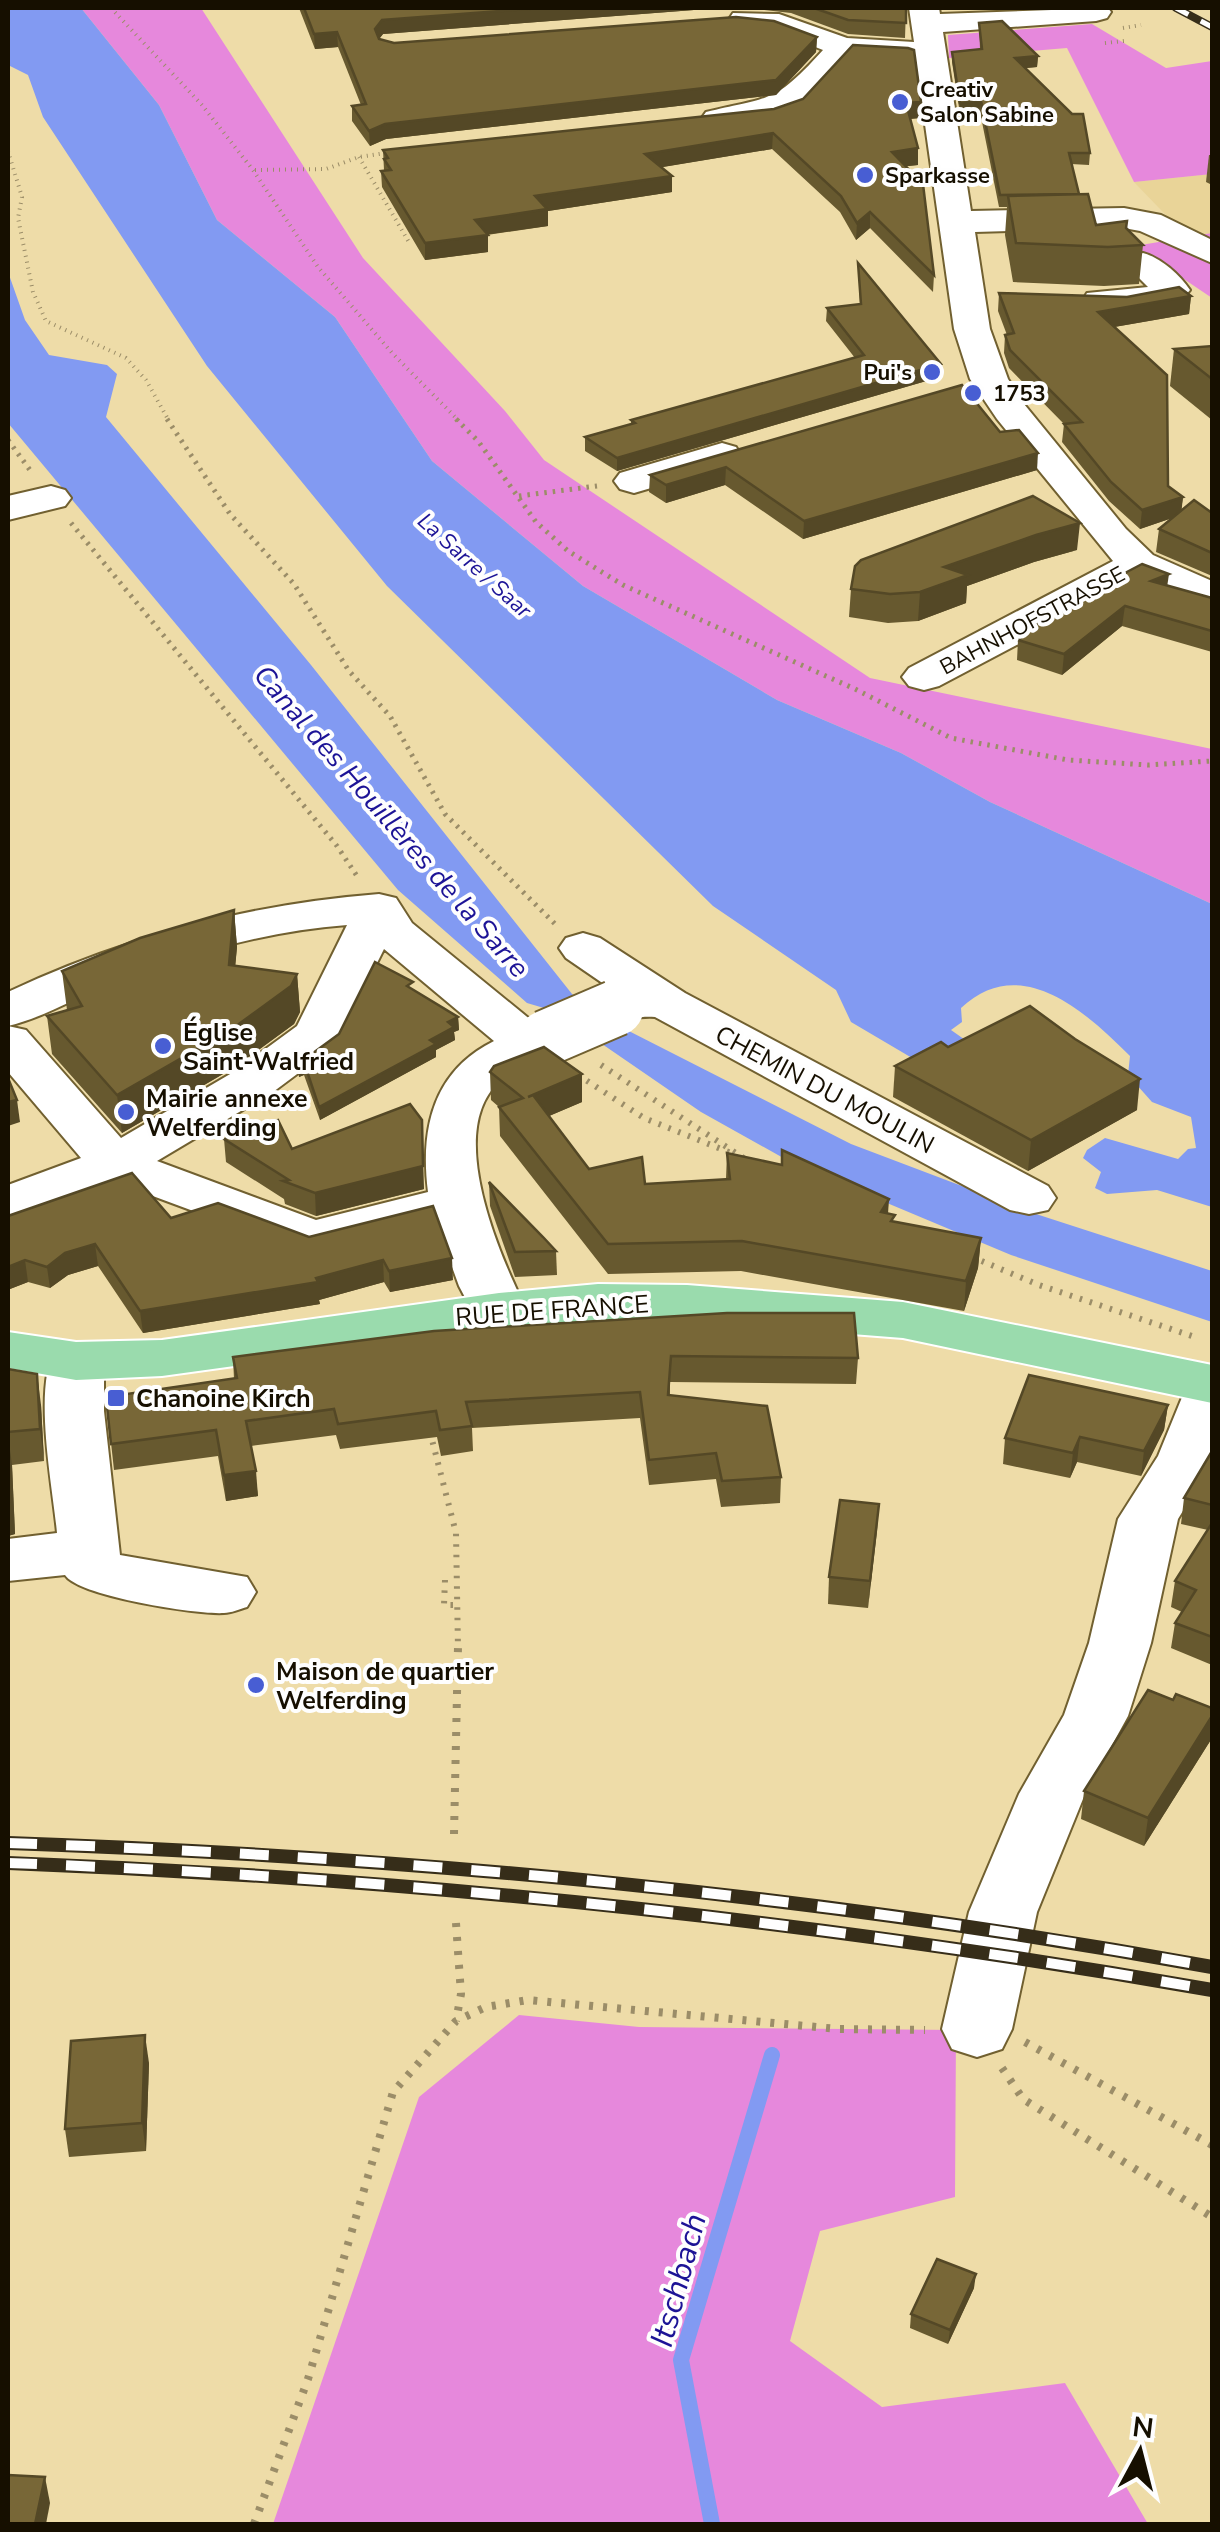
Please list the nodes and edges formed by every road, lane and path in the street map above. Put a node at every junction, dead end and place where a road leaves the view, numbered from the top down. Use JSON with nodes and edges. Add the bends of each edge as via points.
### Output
{"nodes":[{"id":1,"x":111,"y":8,"type":"edge"},
{"id":2,"x":1092,"y":10,"type":"edge"},
{"id":3,"x":717,"y":20,"type":"edge"},
{"id":4,"x":927,"y":28,"type":"edge"},
{"id":5,"x":1124,"y":28,"type":"dead end"},
{"id":6,"x":842,"y":48,"type":"junction"},
{"id":7,"x":678,"y":123,"type":"edge"},
{"id":8,"x":8,"y":151,"type":"edge"},
{"id":9,"x":386,"y":153,"type":"edge"},
{"id":10,"x":359,"y":157,"type":"junction"},
{"id":11,"x":253,"y":170,"type":"junction"},
{"id":12,"x":958,"y":222,"type":"junction"},
{"id":13,"x":410,"y":244,"type":"dead end"},
{"id":14,"x":1210,"y":249,"type":"edge"},
{"id":15,"x":1158,"y":293,"type":"edge"},
{"id":16,"x":1068,"y":297,"type":"edge"},
{"id":17,"x":8,"y":440,"type":"edge"},
{"id":18,"x":762,"y":444,"type":"edge"},
{"id":19,"x":634,"y":481,"type":"joint"},
{"id":20,"x":519,"y":496,"type":"junction"},
{"id":21,"x":51,"y":498,"type":"junction"},
{"id":22,"x":8,"y":508,"type":"edge"},
{"id":23,"x":1139,"y":564,"type":"junction"},
{"id":24,"x":1212,"y":596,"type":"edge"},
{"id":25,"x":924,"y":677,"type":"dead end"},
{"id":26,"x":1212,"y":762,"type":"edge"},
{"id":27,"x":379,"y":908,"type":"junction"},
{"id":28,"x":583,"y":948,"type":"joint"},
{"id":29,"x":667,"y":1004,"type":"junction"},
{"id":30,"x":8,"y":1011,"type":"edge"},
{"id":31,"x":8,"y":1041,"type":"edge"},
{"id":32,"x":538,"y":1041,"type":"junction"},
{"id":33,"x":746,"y":1160,"type":"edge"},
{"id":34,"x":115,"y":1164,"type":"junction"},
{"id":35,"x":1029,"y":1198,"type":"dead end"},
{"id":36,"x":455,"y":1202,"type":"junction"},
{"id":37,"x":8,"y":1204,"type":"edge"},
{"id":38,"x":954,"y":1250,"type":"edge"},
{"id":39,"x":499,"y":1310,"type":"junction"},
{"id":40,"x":8,"y":1350,"type":"edge"},
{"id":41,"x":76,"y":1361,"type":"junction"},
{"id":42,"x":1211,"y":1370,"type":"edge"},
{"id":43,"x":429,"y":1428,"type":"edge"},
{"id":44,"x":90,"y":1550,"type":"junction"},
{"id":45,"x":8,"y":1560,"type":"edge"},
{"id":46,"x":444,"y":1580,"type":"dead end"},
{"id":47,"x":225,"y":1592,"type":"dead end"},
{"id":48,"x":459,"y":1606,"type":"junction"},
{"id":49,"x":454,"y":1834,"type":"dead end"},
{"id":50,"x":456,"y":1923,"type":"dead end"},
{"id":51,"x":456,"y":2022,"type":"junction"},
{"id":52,"x":978,"y":2023,"type":"junction"},
{"id":53,"x":1212,"y":2145,"type":"edge"},
{"id":54,"x":1212,"y":2217,"type":"edge"},
{"id":55,"x":254,"y":2524,"type":"edge"}],
"edges":[{"from":1,"to":11,"type":"path"},
{"from":2,"to":4,"type":"street"},
{"from":2,"to":5,"type":"street"},
{"from":3,"to":6,"type":"street","via":[[779,23]]},
{"from":4,"to":6,"type":"street"},
{"from":4,"to":12,"type":"street","name":"BAHNHOFSTRASSE"},
{"from":6,"to":7,"type":"street","via":[[789,105]]},
{"from":8,"to":28,"type":"path","via":[[22,197],[18,218],[33,292],[46,321],[126,358],[146,380],[230,514],[294,584],[349,671],[390,716],[445,814]]},
{"from":9,"to":10,"type":"path"},
{"from":10,"to":11,"type":"path","via":[[326,169]]},
{"from":10,"to":13,"type":"path"},
{"from":11,"to":20,"type":"path","via":[[318,266],[478,441]]},
{"from":12,"to":14,"type":"street","via":[[1124,218]]},
{"from":12,"to":23,"type":"street","name":"BAHNHOFSTRASSE","via":[[984,294],[976,383]]},
{"from":15,"to":16,"type":"street","via":[[1105,302]]},
{"from":17,"to":21,"type":"path"},
{"from":18,"to":19,"type":"street"},
{"from":19,"to":20,"type":"path"},
{"from":20,"to":26,"type":"path","via":[[568,550],[624,585],[950,738],[1068,760]]},
{"from":21,"to":22,"type":"street"},
{"from":21,"to":27,"type":"path","via":[[337,846]]},
{"from":23,"to":24,"type":"street","name":"BAHNHOFSTRASSE"},
{"from":23,"to":25,"type":"street","name":"BAHNHOFSTRASSE"},
{"from":27,"to":30,"type":"street","via":[[311,911],[191,939]]},
{"from":27,"to":32,"type":"street","via":[[393,932]]},
{"from":27,"to":34,"type":"street","via":[[318,1034],[255,1082]]},
{"from":28,"to":29,"type":"street","name":"CHEMIN DU MOULIN"},
{"from":29,"to":32,"type":"street","bridge":true,"via":[[642,1000]]},
{"from":29,"to":35,"type":"street","name":"CHEMIN DU MOULIN"},
{"from":31,"to":34,"type":"street"},
{"from":32,"to":33,"type":"path","via":[[644,1118]]},
{"from":32,"to":36,"type":"street","via":[[474,1077],[452,1115]]},
{"from":34,"to":36,"type":"street","via":[[312,1238]]},
{"from":34,"to":37,"type":"street"},
{"from":36,"to":39,"type":"street"},
{"from":38,"to":42,"type":"path"},
{"from":39,"to":41,"type":"main road","name":"RUE DE FRANCE","via":[[162,1358]]},
{"from":39,"to":42,"type":"main road","name":"RUE DE FRANCE","via":[[687,1302],[903,1320]]},
{"from":40,"to":41,"type":"main road","name":"RUE DE FRANCE"},
{"from":41,"to":44,"type":"street","via":[[76,1429]]},
{"from":42,"to":52,"type":"street","via":[[1187,1457],[1148,1519],[1096,1716],[1052,1794],[1003,1912]]},
{"from":43,"to":48,"type":"path","via":[[456,1533]]},
{"from":44,"to":45,"type":"street"},
{"from":44,"to":47,"type":"street","via":[[91,1567],[116,1577]]},
{"from":46,"to":48,"type":"path","via":[[444,1605]]},
{"from":48,"to":49,"type":"path"},
{"from":50,"to":51,"type":"path"},
{"from":51,"to":52,"type":"path","via":[[486,2007],[528,2000],[838,2028]]},
{"from":51,"to":55,"type":"path","via":[[393,2092],[308,2379]]},
{"from":52,"to":53,"type":"path"},
{"from":52,"to":54,"type":"path","via":[[1023,2100]]}]}
